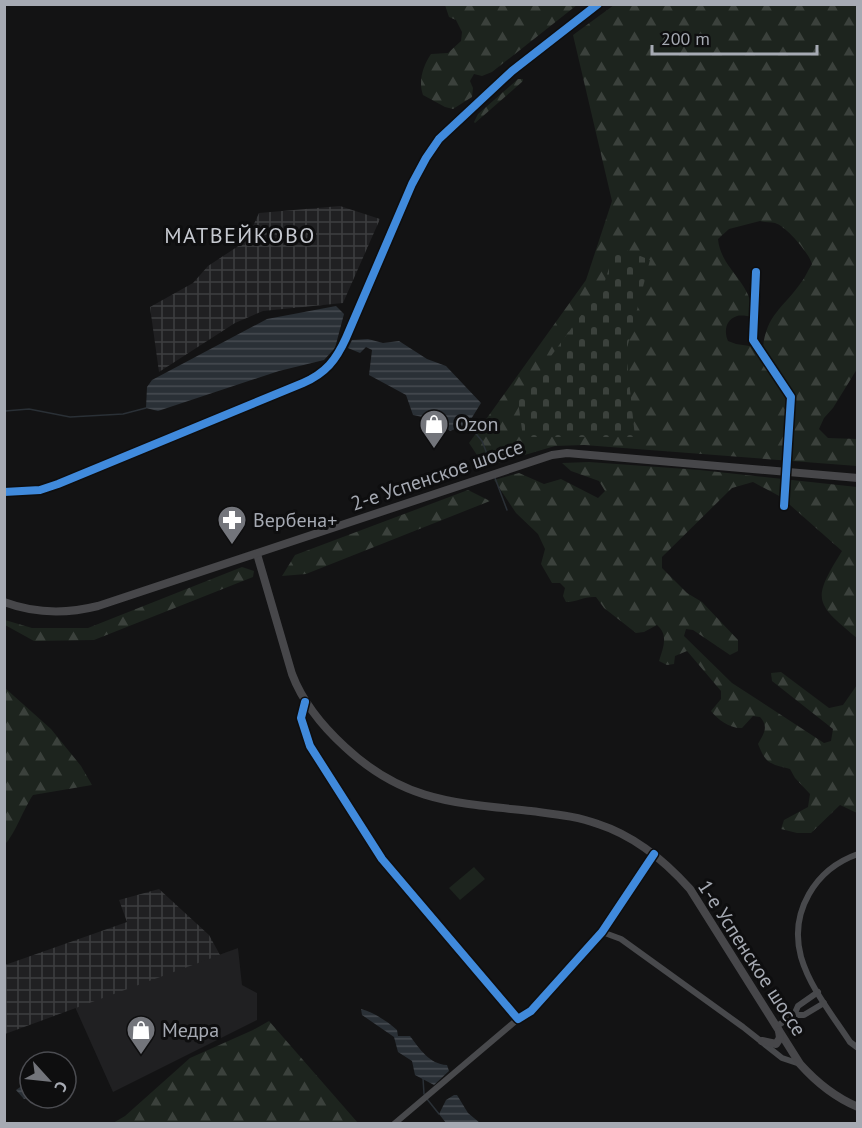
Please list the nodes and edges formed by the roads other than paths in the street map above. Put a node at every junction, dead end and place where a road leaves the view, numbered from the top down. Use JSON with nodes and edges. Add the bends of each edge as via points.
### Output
{"nodes":[{"id":1,"x":598,"y":4,"type":"edge"},
{"id":2,"x":756,"y":272,"type":"dead end"},
{"id":3,"x":786,"y":472,"type":"junction"},
{"id":4,"x":858,"y":478,"type":"edge"},
{"id":5,"x":4,"y":492,"type":"edge"},
{"id":6,"x":784,"y":506,"type":"dead end"},
{"id":7,"x":257,"y":554,"type":"junction"},
{"id":8,"x":4,"y":602,"type":"edge"},
{"id":9,"x":305,"y":702,"type":"junction"},
{"id":10,"x":654,"y":854,"type":"junction"},
{"id":11,"x":858,"y":854,"type":"edge"},
{"id":12,"x":602,"y":932,"type":"junction"},
{"id":13,"x":818,"y":992,"type":"junction"},
{"id":14,"x":824,"y":1003,"type":"junction"},
{"id":15,"x":794,"y":1015,"type":"junction"},
{"id":16,"x":518,"y":1019,"type":"junction"},
{"id":17,"x":778,"y":1029,"type":"junction"},
{"id":18,"x":762,"y":1041,"type":"junction"},
{"id":19,"x":858,"y":1048,"type":"edge"},
{"id":20,"x":800,"y":1064,"type":"junction"},
{"id":21,"x":858,"y":1107,"type":"edge"},
{"id":22,"x":394,"y":1124,"type":"edge"}],
"edges":[{"from":1,"to":5,"type":"street","via":[[512,71],[439,139],[412,184],[338,356],[326,370],[58,484],[39,490]]},
{"from":2,"to":3,"type":"street","via":[[753,340],[791,397]]},
{"from":3,"to":4,"type":"main road","name":"2-е Успенское шоссе"},
{"from":3,"to":6,"type":"street"},
{"from":3,"to":7,"type":"main road","name":"2-е Успенское шоссе","via":[[567,453],[552,455]]},
{"from":7,"to":8,"type":"main road","name":"2-е Успенское шоссе","via":[[86,609],[42,611]]},
{"from":7,"to":9,"type":"main road","name":"1-е Успенское шоссе","via":[[292,674]]},
{"from":9,"to":10,"type":"main road","name":"1-е Успенское шоссе","via":[[350,752],[399,786],[434,798],[587,820],[610,828]]},
{"from":9,"to":16,"type":"street","via":[[302,718],[310,746],[382,860]]},
{"from":10,"to":12,"type":"street"},
{"from":10,"to":17,"type":"main road","name":"1-е Успенское шоссе","via":[[690,890]]},
{"from":11,"to":13,"type":"street","via":[[832,866],[819,878],[803,904],[798,940]]},
{"from":12,"to":16,"type":"street","via":[[531,1011]]},
{"from":12,"to":18,"type":"street","via":[[621,939]]},
{"from":13,"to":14,"type":"street"},
{"from":13,"to":15,"type":"street","via":[[798,1006]]},
{"from":14,"to":15,"type":"street","via":[[804,1015]]},
{"from":14,"to":19,"type":"street"},
{"from":15,"to":17,"type":"street"},
{"from":16,"to":22,"type":"street"},
{"from":17,"to":18,"type":"main road","via":[[780,1038],[776,1044]]},
{"from":17,"to":20,"type":"main road","name":"1-е Успенское шоссе"},
{"from":18,"to":20,"type":"street","via":[[783,1058]]},
{"from":20,"to":21,"type":"main road","name":"1-е Успенское шоссе","via":[[826,1090]]}]}
